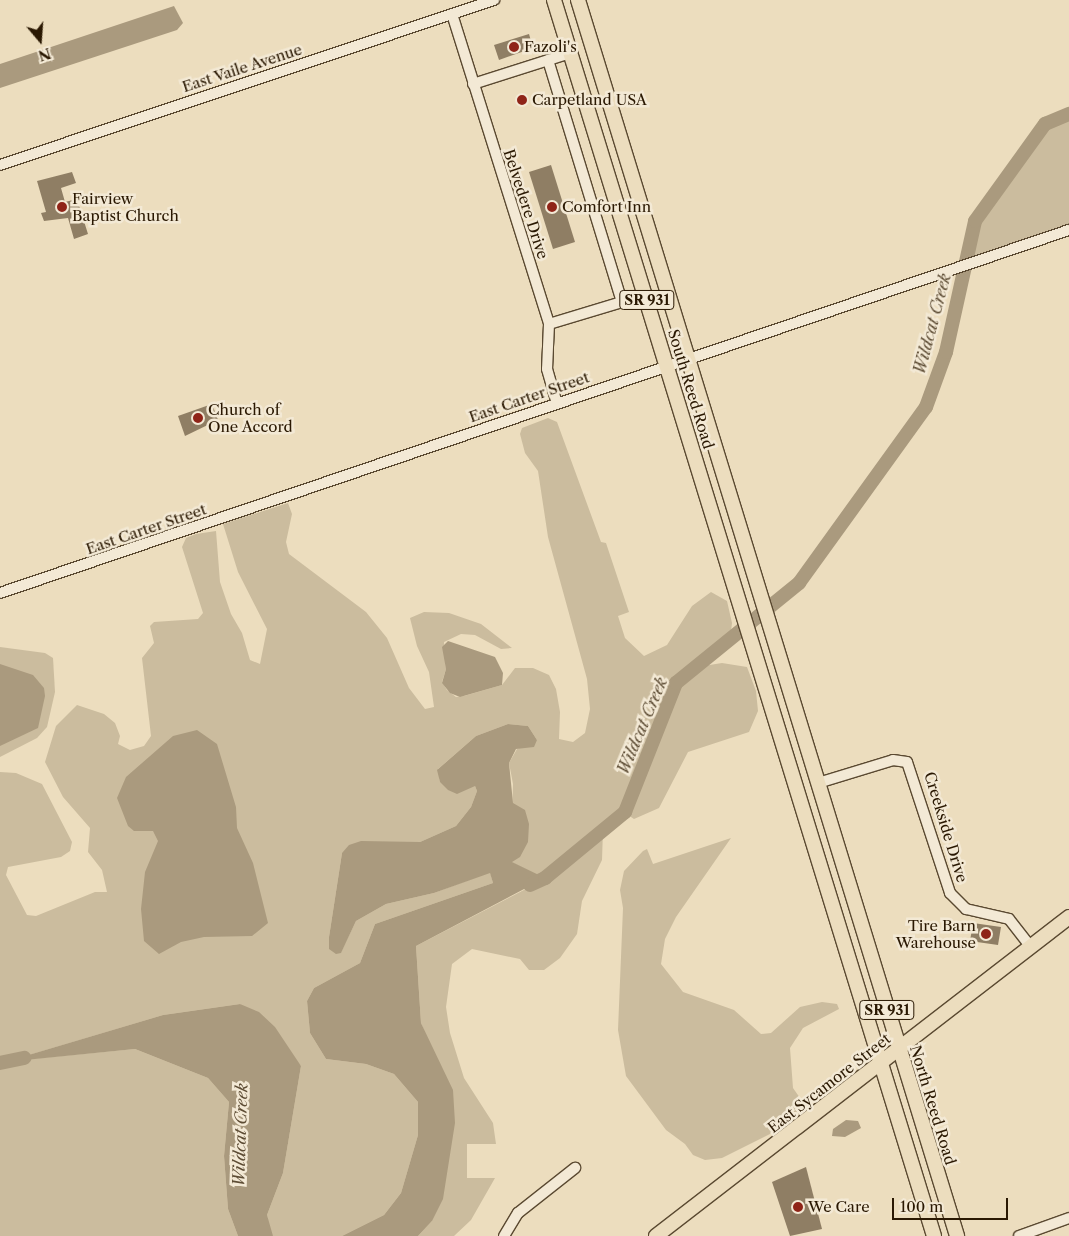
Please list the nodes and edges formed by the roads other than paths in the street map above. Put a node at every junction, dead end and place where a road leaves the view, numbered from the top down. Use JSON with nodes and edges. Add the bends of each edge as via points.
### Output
{"nodes":[{"id":1,"x":494,"y":0,"type":"edge"},
{"id":2,"x":544,"y":0,"type":"edge"},
{"id":3,"x":578,"y":0,"type":"edge"},
{"id":4,"x":555,"y":5,"type":"edge"},
{"id":5,"x":452,"y":14,"type":"junction"},
{"id":6,"x":571,"y":53,"type":"junction"},
{"id":7,"x":548,"y":60,"type":"junction"},
{"id":8,"x":474,"y":84,"type":"junction"},
{"id":9,"x":0,"y":166,"type":"edge"},
{"id":10,"x":1069,"y":230,"type":"edge"},
{"id":11,"x":645,"y":295,"type":"junction"},
{"id":12,"x":622,"y":302,"type":"junction"},
{"id":13,"x":549,"y":324,"type":"junction"},
{"id":14,"x":688,"y":358,"type":"junction"},
{"id":15,"x":666,"y":365,"type":"junction"},
{"id":16,"x":557,"y":403,"type":"junction"},
{"id":17,"x":0,"y":594,"type":"edge"},
{"id":18,"x":818,"y":783,"type":"junction"},
{"id":19,"x":1069,"y":918,"type":"edge"},
{"id":20,"x":1031,"y":947,"type":"junction"},
{"id":21,"x":899,"y":1050,"type":"junction"},
{"id":22,"x":881,"y":1064,"type":"junction"},
{"id":23,"x":575,"y":1168,"type":"dead end"},
{"id":24,"x":1069,"y":1218,"type":"edge"},
{"id":25,"x":955,"y":1230,"type":"edge"},
{"id":26,"x":504,"y":1236,"type":"edge"},
{"id":27,"x":656,"y":1236,"type":"edge"},
{"id":28,"x":934,"y":1236,"type":"edge"},
{"id":29,"x":966,"y":1236,"type":"edge"},
{"id":30,"x":1018,"y":1236,"type":"edge"}],
"edges":[{"from":1,"to":5,"type":"street","name":"East Vaile Avenue"},
{"from":2,"to":4,"type":"main road"},
{"from":3,"to":14,"type":"main road","name":"South Reed Road","number":"SR 931"},
{"from":4,"to":6,"type":"main road","name":"South Reed Road","number":"SR 931"},
{"from":5,"to":8,"type":"street","name":"Belvedere Drive"},
{"from":5,"to":9,"type":"street","name":"East Vaile Avenue"},
{"from":6,"to":7,"type":"street"},
{"from":6,"to":11,"type":"main road","name":"South Reed Road","number":"SR 931"},
{"from":7,"to":8,"type":"street"},
{"from":7,"to":12,"type":"street"},
{"from":8,"to":13,"type":"street","name":"Belvedere Drive"},
{"from":10,"to":14,"type":"street","name":"East Carter Street"},
{"from":11,"to":12,"type":"street"},
{"from":11,"to":15,"type":"main road","name":"South Reed Road","number":"SR 931"},
{"from":12,"to":13,"type":"street"},
{"from":13,"to":16,"type":"street","name":"Belvedere Drive","via":[[547,369]]},
{"from":14,"to":15,"type":"street","name":"East Carter Street"},
{"from":14,"to":18,"type":"main road","name":"South Reed Road","number":"SR 931"},
{"from":15,"to":16,"type":"street","name":"East Carter Street"},
{"from":15,"to":22,"type":"main road","name":"South Reed Road","number":"SR 931"},
{"from":16,"to":17,"type":"street","name":"East Carter Street"},
{"from":18,"to":20,"type":"street","name":"Creekside Drive","via":[[893,760],[907,762],[950,893],[966,909],[1009,919]]},
{"from":18,"to":21,"type":"main road","name":"North Reed Road","number":"SR 931"},
{"from":19,"to":20,"type":"main road","name":"East Sycamore Street"},
{"from":20,"to":21,"type":"main road","name":"East Sycamore Street"},
{"from":21,"to":22,"type":"main road","name":"East Sycamore Street"},
{"from":21,"to":25,"type":"main road","name":"North Reed Road","number":"SR 931"},
{"from":22,"to":27,"type":"main road","name":"East Sycamore Street"},
{"from":22,"to":28,"type":"main road","number":"SR 931"},
{"from":23,"to":26,"type":"street","via":[[518,1213]]},
{"from":24,"to":30,"type":"street"},
{"from":25,"to":29,"type":"street"}]}
